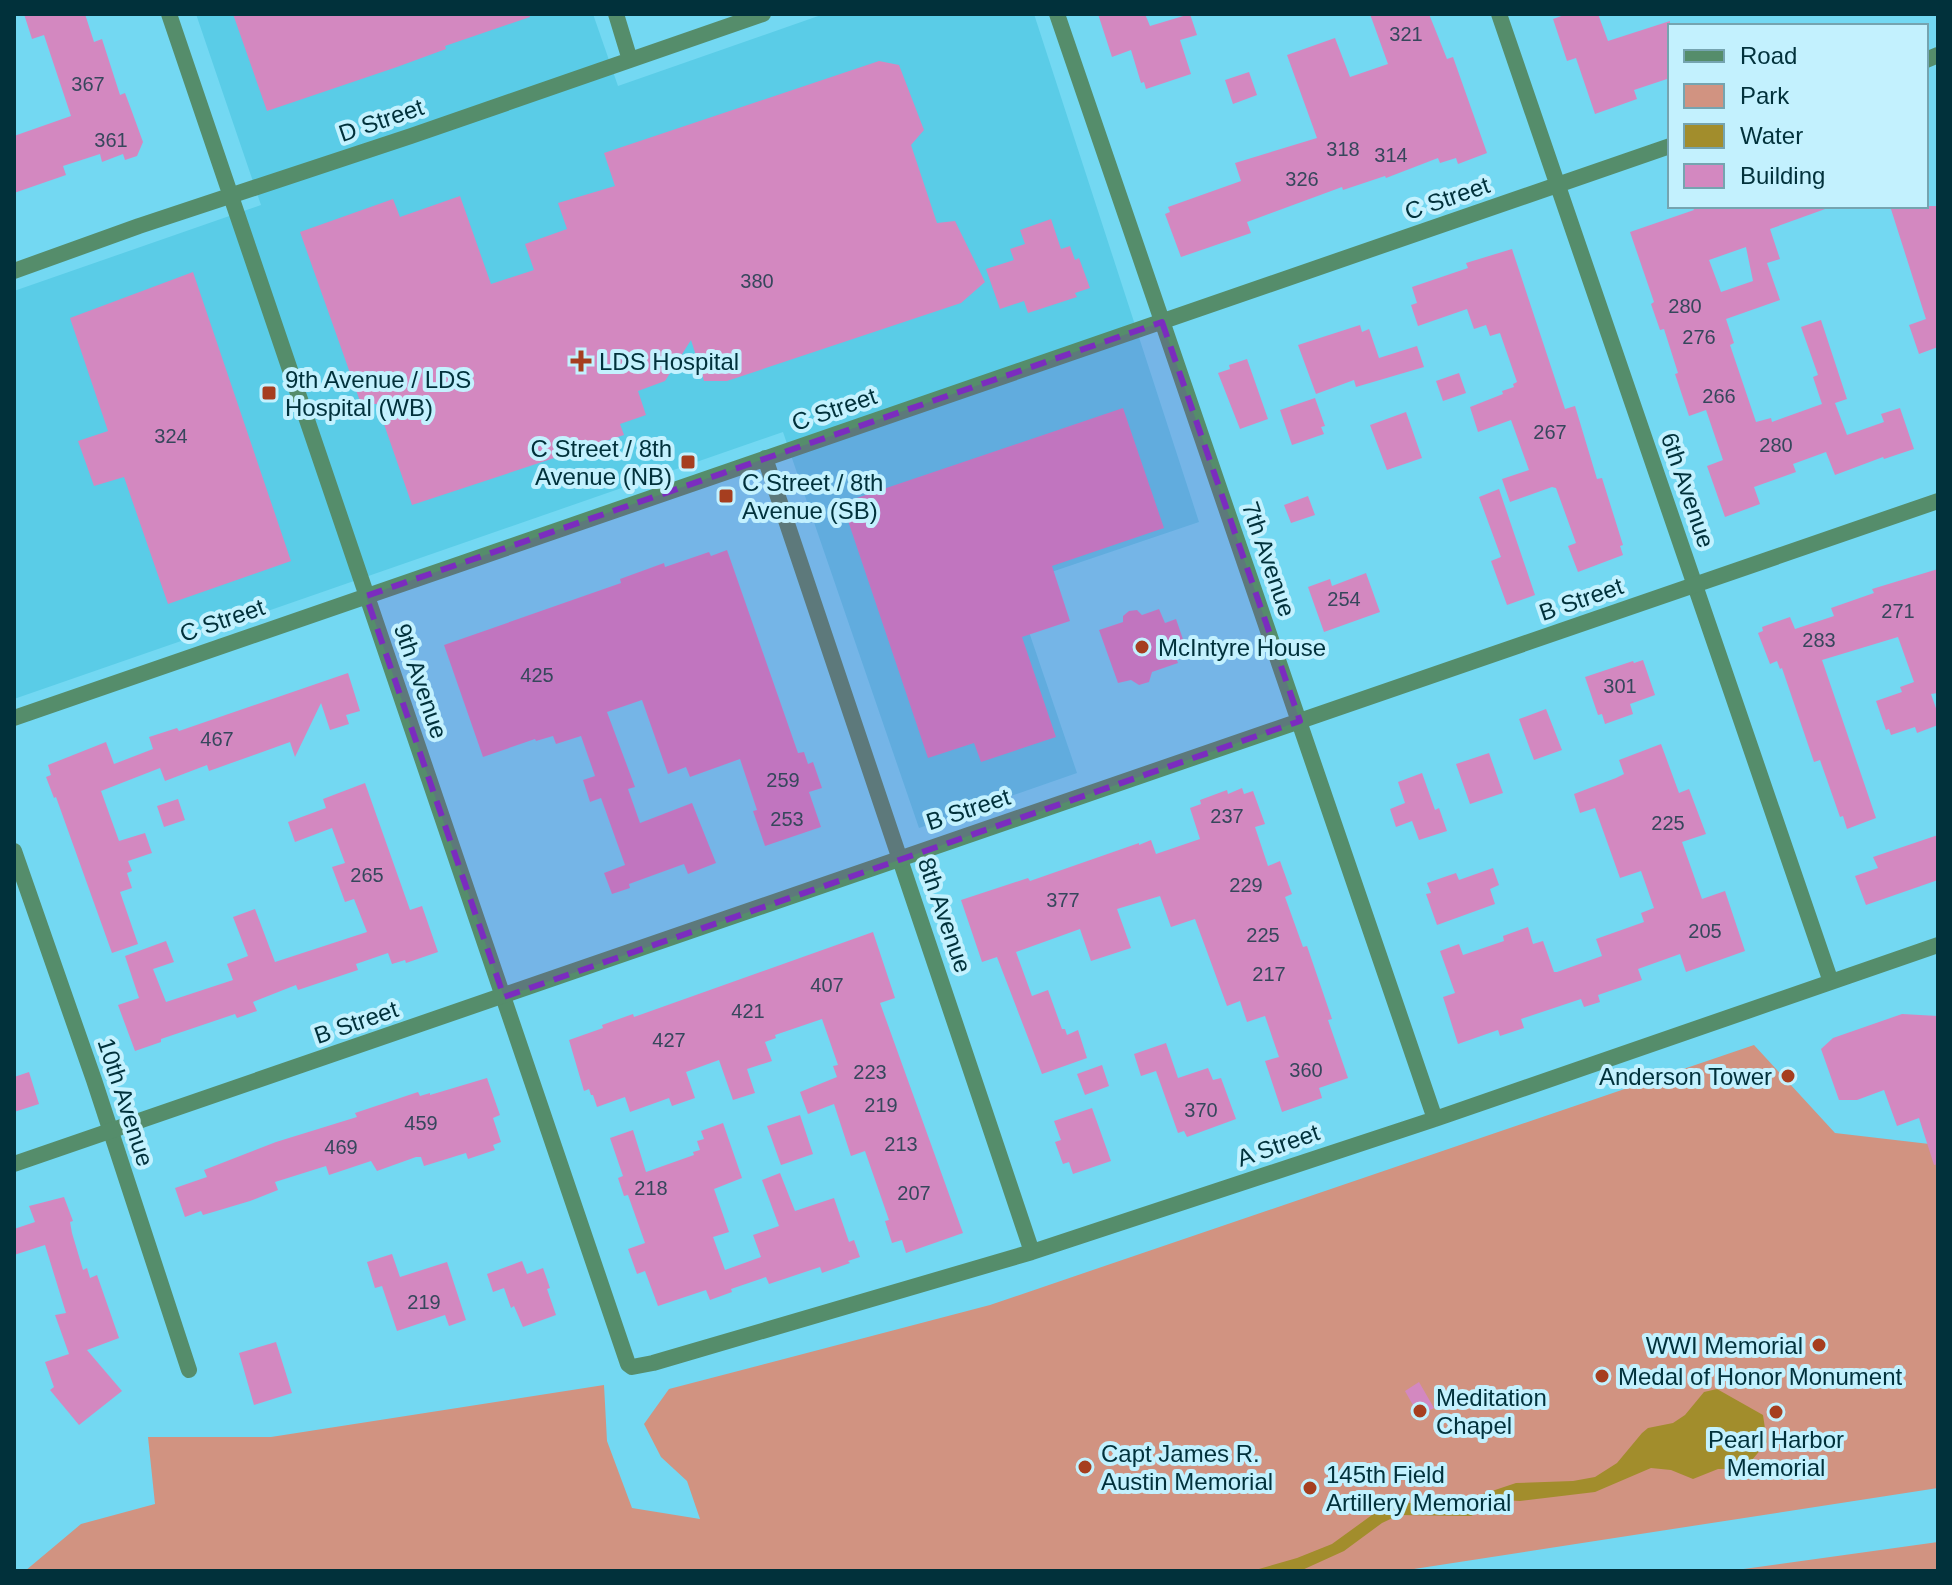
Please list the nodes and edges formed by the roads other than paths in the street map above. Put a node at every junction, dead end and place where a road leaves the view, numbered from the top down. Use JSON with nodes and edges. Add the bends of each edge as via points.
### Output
{"nodes":[{"id":1,"x":169,"y":14,"type":"edge"},
{"id":2,"x":616,"y":14,"type":"edge"},
{"id":3,"x":763,"y":14,"type":"edge"},
{"id":4,"x":1057,"y":14,"type":"edge"},
{"id":5,"x":1499,"y":14,"type":"edge"},
{"id":6,"x":630,"y":60,"type":"junction"},
{"id":7,"x":1668,"y":147,"type":"edge"},
{"id":8,"x":1558,"y":185,"type":"junction"},
{"id":9,"x":231,"y":196,"type":"junction"},
{"id":10,"x":14,"y":271,"type":"edge"},
{"id":11,"x":1162,"y":322,"type":"junction"},
{"id":12,"x":765,"y":458,"type":"junction"},
{"id":13,"x":1938,"y":501,"type":"edge"},
{"id":14,"x":1695,"y":584,"type":"junction"},
{"id":15,"x":366,"y":596,"type":"junction"},
{"id":16,"x":14,"y":718,"type":"edge"},
{"id":17,"x":1300,"y":721,"type":"junction"},
{"id":18,"x":14,"y":851,"type":"edge"},
{"id":19,"x":900,"y":857,"type":"junction"},
{"id":20,"x":1938,"y":945,"type":"edge"},
{"id":21,"x":1831,"y":982,"type":"junction"},
{"id":22,"x":504,"y":997,"type":"junction"},
{"id":23,"x":1435,"y":1119,"type":"junction"},
{"id":24,"x":110,"y":1131,"type":"junction"},
{"id":25,"x":14,"y":1164,"type":"edge"},
{"id":26,"x":1032,"y":1252,"type":"junction"},
{"id":27,"x":628,"y":1364,"type":"joint"},
{"id":28,"x":189,"y":1370,"type":"dead end"}],
"edges":[{"from":1,"to":9,"type":"street","name":"9th Avenue"},
{"from":2,"to":6,"type":"street"},
{"from":3,"to":6,"type":"street","name":"D Street"},
{"from":4,"to":11,"type":"street","name":"7th Avenue"},
{"from":5,"to":8,"type":"street","name":"6th Avenue"},
{"from":6,"to":9,"type":"street","name":"D Street"},
{"from":7,"to":8,"type":"street","name":"C Street"},
{"from":8,"to":11,"type":"street","name":"C Street"},
{"from":8,"to":14,"type":"street","name":"6th Avenue"},
{"from":9,"to":10,"type":"street","name":"D Street"},
{"from":9,"to":15,"type":"street","name":"9th Avenue"},
{"from":11,"to":12,"type":"street","name":"C Street"},
{"from":11,"to":17,"type":"street","name":"7th Avenue"},
{"from":12,"to":15,"type":"street","name":"C Street"},
{"from":12,"to":19,"type":"street","name":"8th Avenue"},
{"from":13,"to":14,"type":"street","name":"B Street"},
{"from":14,"to":17,"type":"street","name":"B Street"},
{"from":14,"to":21,"type":"street","name":"6th Avenue"},
{"from":15,"to":16,"type":"street","name":"C Street"},
{"from":15,"to":22,"type":"street","name":"9th Avenue"},
{"from":17,"to":19,"type":"street","name":"B Street"},
{"from":17,"to":23,"type":"street","name":"7th Avenue"},
{"from":18,"to":24,"type":"street","name":"10th Avenue"},
{"from":19,"to":22,"type":"street","name":"B Street"},
{"from":19,"to":26,"type":"street","name":"8th Avenue"},
{"from":20,"to":21,"type":"street","name":"A Street"},
{"from":21,"to":23,"type":"street","name":"A Street"},
{"from":22,"to":24,"type":"street","name":"B Street"},
{"from":22,"to":27,"type":"street","name":"9th Avenue"},
{"from":23,"to":26,"type":"street","name":"A Street"},
{"from":24,"to":25,"type":"street","name":"B Street"},
{"from":24,"to":28,"type":"street","name":"10th Avenue"},
{"from":26,"to":27,"type":"street","name":"A Street","via":[[653,1363]]}]}
